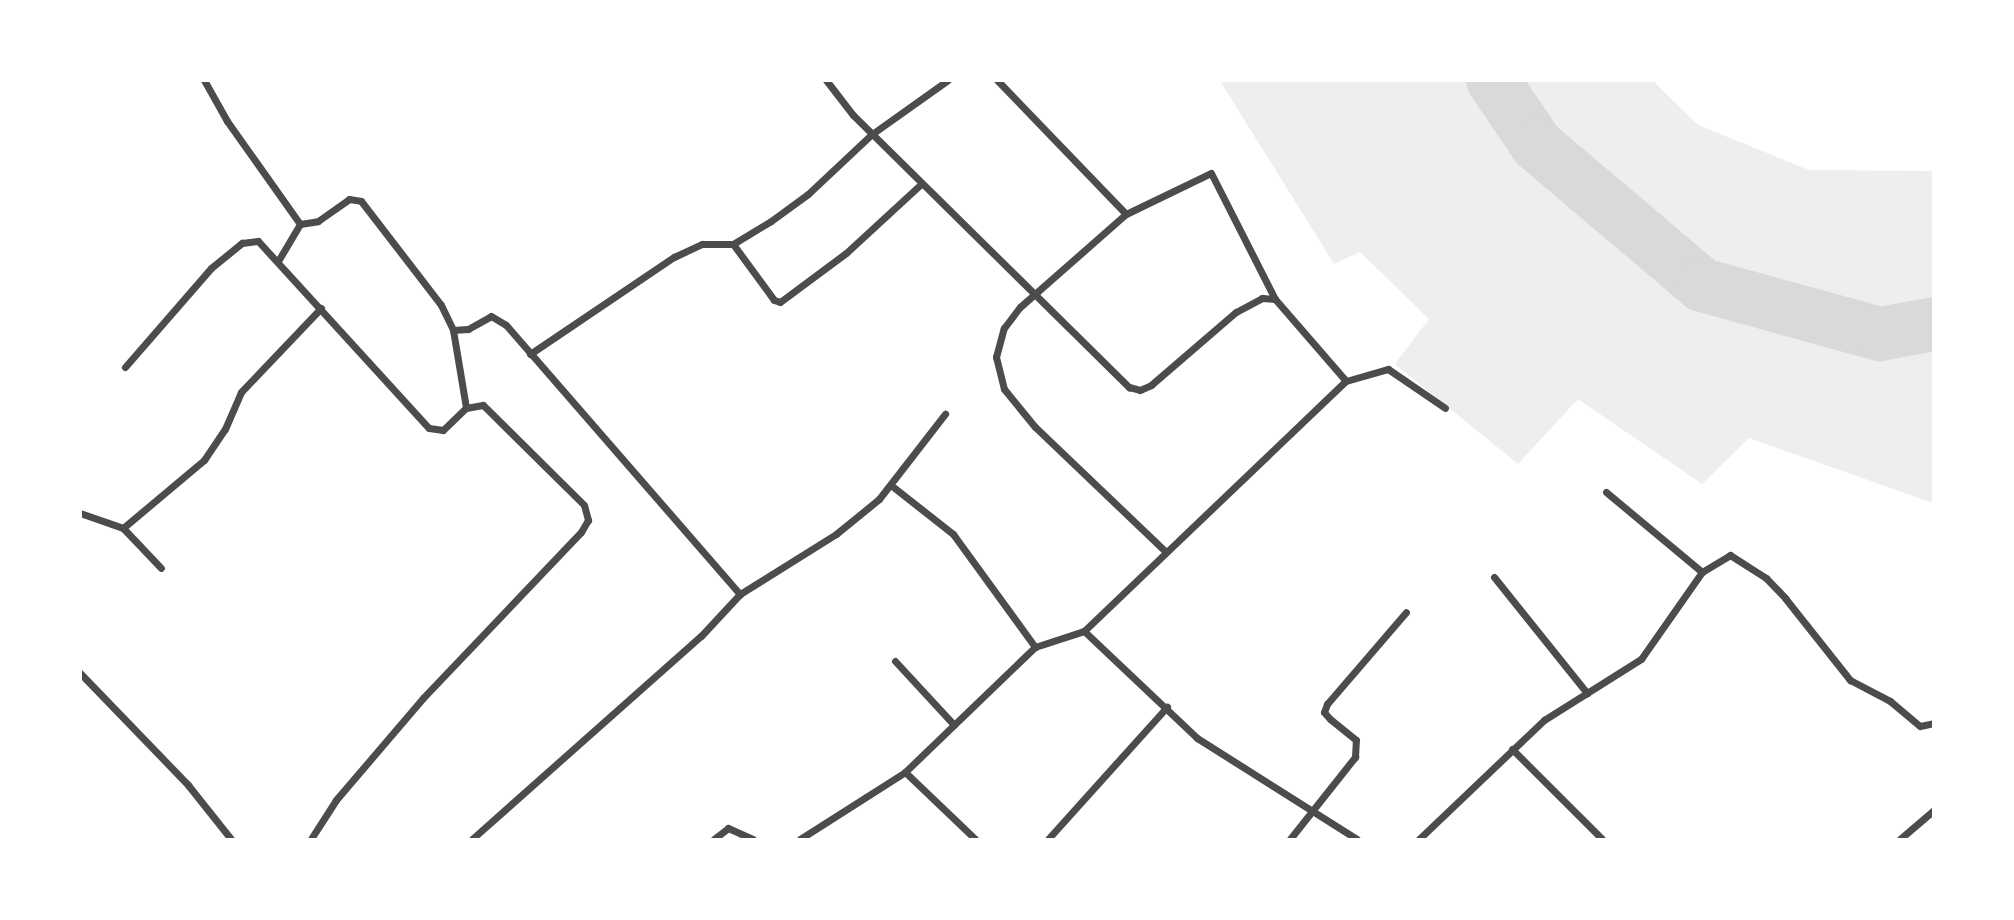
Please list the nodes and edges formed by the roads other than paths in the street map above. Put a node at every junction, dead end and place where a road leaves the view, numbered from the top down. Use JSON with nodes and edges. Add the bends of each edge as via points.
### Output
{"nodes":[{"id":1,"x":204,"y":80,"type":"edge"},
{"id":2,"x":825,"y":80,"type":"edge"},
{"id":3,"x":948,"y":80,"type":"edge"},
{"id":4,"x":997,"y":80,"type":"edge"},
{"id":5,"x":872,"y":134,"type":"junction"},
{"id":6,"x":922,"y":183,"type":"junction"},
{"id":7,"x":1126,"y":214,"type":"junction"},
{"id":8,"x":300,"y":224,"type":"junction"},
{"id":9,"x":733,"y":244,"type":"junction"},
{"id":10,"x":278,"y":261,"type":"junction"},
{"id":11,"x":1035,"y":295,"type":"junction"},
{"id":12,"x":1275,"y":299,"type":"junction"},
{"id":13,"x":321,"y":308,"type":"junction"},
{"id":14,"x":453,"y":330,"type":"junction"},
{"id":15,"x":530,"y":354,"type":"junction"},
{"id":16,"x":125,"y":367,"type":"dead end"},
{"id":17,"x":1346,"y":381,"type":"junction"},
{"id":18,"x":466,"y":408,"type":"junction"},
{"id":19,"x":1445,"y":408,"type":"dead end"},
{"id":20,"x":944,"y":414,"type":"dead end"},
{"id":21,"x":892,"y":486,"type":"junction"},
{"id":22,"x":1606,"y":492,"type":"dead end"},
{"id":23,"x":80,"y":513,"type":"edge"},
{"id":24,"x":122,"y":528,"type":"junction"},
{"id":25,"x":1166,"y":552,"type":"junction"},
{"id":26,"x":161,"y":568,"type":"dead end"},
{"id":27,"x":1702,"y":572,"type":"junction"},
{"id":28,"x":1494,"y":577,"type":"dead end"},
{"id":29,"x":740,"y":594,"type":"junction"},
{"id":30,"x":1406,"y":612,"type":"dead end"},
{"id":31,"x":1084,"y":631,"type":"junction"},
{"id":32,"x":1035,"y":648,"type":"junction"},
{"id":33,"x":895,"y":661,"type":"dead end"},
{"id":34,"x":80,"y":673,"type":"edge"},
{"id":35,"x":1587,"y":693,"type":"junction"},
{"id":36,"x":1167,"y":708,"type":"junction"},
{"id":37,"x":1934,"y":723,"type":"edge"},
{"id":38,"x":954,"y":725,"type":"junction"},
{"id":39,"x":1513,"y":749,"type":"junction"},
{"id":40,"x":905,"y":772,"type":"junction"},
{"id":41,"x":1934,"y":810,"type":"edge"},
{"id":42,"x":1314,"y":813,"type":"junction"},
{"id":43,"x":232,"y":839,"type":"edge"},
{"id":44,"x":311,"y":839,"type":"edge"},
{"id":45,"x":472,"y":839,"type":"edge"},
{"id":46,"x":714,"y":839,"type":"edge"},
{"id":47,"x":753,"y":839,"type":"edge"},
{"id":48,"x":800,"y":839,"type":"edge"},
{"id":49,"x":975,"y":839,"type":"edge"},
{"id":50,"x":1048,"y":839,"type":"edge"},
{"id":51,"x":1290,"y":839,"type":"edge"},
{"id":52,"x":1357,"y":839,"type":"edge"},
{"id":53,"x":1419,"y":839,"type":"edge"},
{"id":54,"x":1602,"y":839,"type":"edge"},
{"id":55,"x":1900,"y":839,"type":"edge"}],
"edges":[{"from":1,"to":8,"type":"street","via":[[227,121]]},
{"from":2,"to":5,"type":"street"},
{"from":3,"to":5,"type":"street"},
{"from":4,"to":7,"type":"street"},
{"from":5,"to":6,"type":"street"},
{"from":5,"to":9,"type":"street","via":[[808,194]]},
{"from":6,"to":9,"type":"street","via":[[846,253],[779,302]]},
{"from":6,"to":11,"type":"street"},
{"from":7,"to":11,"type":"street"},
{"from":7,"to":12,"type":"street","via":[[1211,173]]},
{"from":8,"to":10,"type":"street"},
{"from":8,"to":14,"type":"street","via":[[318,221],[349,199],[358,199],[441,305]]},
{"from":9,"to":15,"type":"street","via":[[702,244],[674,257]]},
{"from":10,"to":13,"type":"street"},
{"from":10,"to":16,"type":"street","via":[[258,241],[242,243],[211,268]]},
{"from":11,"to":12,"type":"street","via":[[1106,369],[1140,390],[1249,302]]},
{"from":11,"to":25,"type":"street","via":[[1004,328],[996,357],[1004,389],[1035,427]]},
{"from":12,"to":17,"type":"street"},
{"from":13,"to":18,"type":"street","via":[[429,428],[443,430]]},
{"from":13,"to":24,"type":"street","via":[[241,392],[225,429],[204,460]]},
{"from":14,"to":15,"type":"street","via":[[468,330],[491,316],[506,325]]},
{"from":14,"to":18,"type":"street"},
{"from":15,"to":29,"type":"street"},
{"from":17,"to":19,"type":"street","via":[[1388,369]]},
{"from":17,"to":25,"type":"street"},
{"from":18,"to":44,"type":"street","via":[[475,404],[489,408],[584,505],[588,520],[514,606],[423,698],[336,800]]},
{"from":20,"to":21,"type":"street","via":[[901,467]]},
{"from":21,"to":29,"type":"street","via":[[836,534]]},
{"from":21,"to":32,"type":"street","via":[[953,534]]},
{"from":22,"to":27,"type":"street"},
{"from":23,"to":24,"type":"street"},
{"from":24,"to":26,"type":"street"},
{"from":25,"to":31,"type":"street"},
{"from":27,"to":35,"type":"street","via":[[1641,659]]},
{"from":27,"to":37,"type":"street","via":[[1717,559],[1737,556],[1785,598],[1850,680],[1890,701],[1920,726]]},
{"from":28,"to":35,"type":"street"},
{"from":29,"to":45,"type":"street","via":[[701,636]]},
{"from":30,"to":42,"type":"street","via":[[1327,704],[1324,712],[1358,747]]},
{"from":31,"to":32,"type":"street"},
{"from":31,"to":36,"type":"street"},
{"from":32,"to":38,"type":"street"},
{"from":33,"to":38,"type":"street"},
{"from":34,"to":43,"type":"street","via":[[188,785]]},
{"from":35,"to":39,"type":"street","via":[[1544,720]]},
{"from":36,"to":42,"type":"street","via":[[1197,738]]},
{"from":36,"to":50,"type":"street"},
{"from":38,"to":40,"type":"street"},
{"from":39,"to":53,"type":"street"},
{"from":39,"to":54,"type":"street"},
{"from":40,"to":48,"type":"street"},
{"from":40,"to":49,"type":"street"},
{"from":41,"to":55,"type":"street"},
{"from":42,"to":51,"type":"street"},
{"from":42,"to":52,"type":"street"},
{"from":46,"to":47,"type":"street","via":[[728,828]]}]}
